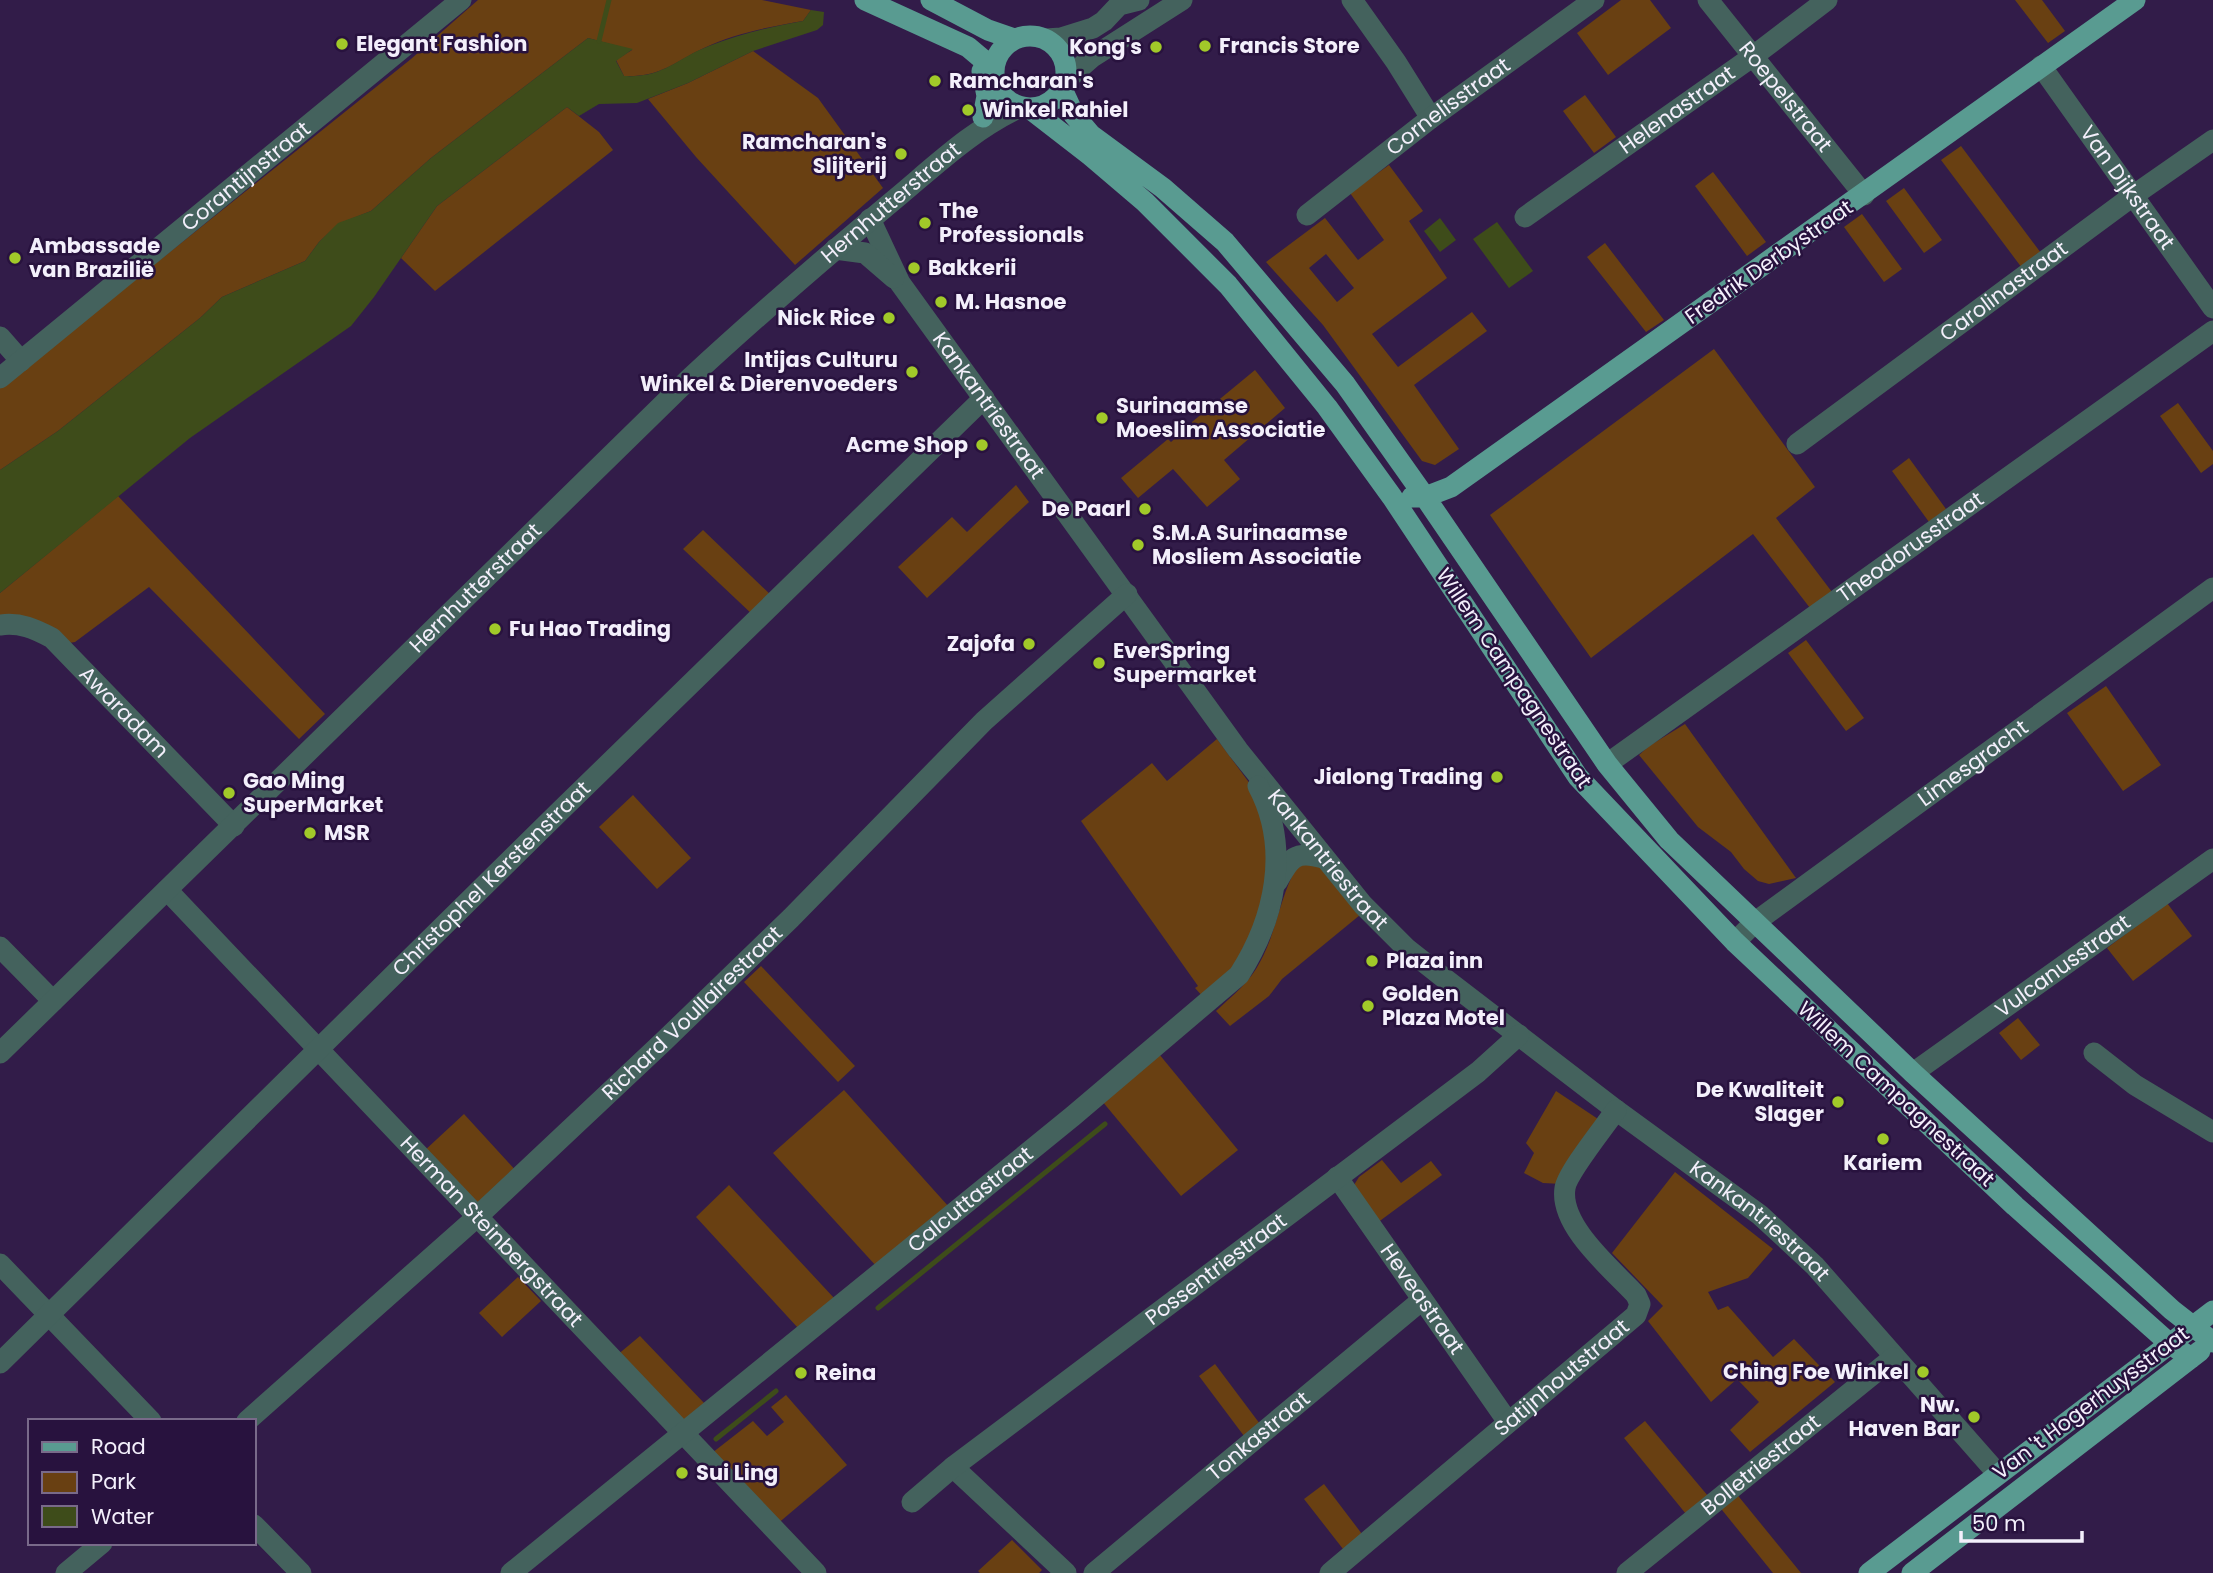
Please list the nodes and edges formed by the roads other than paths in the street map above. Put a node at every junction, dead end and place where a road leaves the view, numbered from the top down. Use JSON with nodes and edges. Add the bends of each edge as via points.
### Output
{"nodes":[{"id":1,"x":461,"y":0,"type":"edge"},
{"id":2,"x":866,"y":0,"type":"edge"},
{"id":3,"x":930,"y":0,"type":"edge"},
{"id":4,"x":1182,"y":0,"type":"edge"},
{"id":5,"x":1352,"y":0,"type":"edge"},
{"id":6,"x":1594,"y":0,"type":"edge"},
{"id":7,"x":1709,"y":0,"type":"edge"},
{"id":8,"x":1827,"y":0,"type":"edge"},
{"id":9,"x":2135,"y":0,"type":"edge"},
{"id":10,"x":1126,"y":2,"type":"edge"},
{"id":11,"x":1151,"y":21,"type":"junction"},
{"id":12,"x":1014,"y":39,"type":"junction"},
{"id":13,"x":1046,"y":39,"type":"junction"},
{"id":14,"x":968,"y":47,"type":"junction"},
{"id":15,"x":1752,"y":57,"type":"junction"},
{"id":16,"x":2041,"y":66,"type":"junction"},
{"id":17,"x":993,"y":68,"type":"junction"},
{"id":18,"x":1064,"y":85,"type":"junction"},
{"id":19,"x":998,"y":89,"type":"junction"},
{"id":20,"x":1025,"y":108,"type":"junction"},
{"id":21,"x":983,"y":117,"type":"junction"},
{"id":22,"x":1431,"y":118,"type":"junction"},
{"id":23,"x":966,"y":140,"type":"junction"},
{"id":24,"x":2213,"y":140,"type":"edge"},
{"id":25,"x":1864,"y":195,"type":"junction"},
{"id":26,"x":2134,"y":195,"type":"junction"},
{"id":27,"x":1307,"y":215,"type":"dead end"},
{"id":28,"x":1525,"y":217,"type":"dead end"},
{"id":29,"x":870,"y":219,"type":"junction"},
{"id":30,"x":835,"y":249,"type":"junction"},
{"id":31,"x":900,"y":283,"type":"junction"},
{"id":32,"x":2213,"y":308,"type":"edge"},
{"id":33,"x":2213,"y":331,"type":"edge"},
{"id":34,"x":0,"y":337,"type":"edge"},
{"id":35,"x":21,"y":361,"type":"junction"},
{"id":36,"x":0,"y":378,"type":"edge"},
{"id":37,"x":984,"y":398,"type":"junction"},
{"id":38,"x":1797,"y":444,"type":"dead end"},
{"id":39,"x":1392,"y":497,"type":"junction"},
{"id":40,"x":1425,"y":497,"type":"junction"},
{"id":41,"x":2213,"y":588,"type":"edge"},
{"id":42,"x":1127,"y":594,"type":"junction"},
{"id":43,"x":0,"y":625,"type":"edge"},
{"id":44,"x":1238,"y":750,"type":"junction"},
{"id":45,"x":1606,"y":764,"type":"junction"},
{"id":46,"x":234,"y":827,"type":"junction"},
{"id":47,"x":1323,"y":858,"type":"junction"},
{"id":48,"x":2213,"y":859,"type":"edge"},
{"id":49,"x":1275,"y":887,"type":"junction"},
{"id":50,"x":167,"y":890,"type":"junction"},
{"id":51,"x":1754,"y":923,"type":"junction"},
{"id":52,"x":1735,"y":942,"type":"junction"},
{"id":53,"x":0,"y":947,"type":"edge"},
{"id":54,"x":53,"y":1001,"type":"junction"},
{"id":55,"x":1519,"y":1035,"type":"junction"},
{"id":56,"x":320,"y":1049,"type":"junction"},
{"id":57,"x":0,"y":1053,"type":"edge"},
{"id":58,"x":2094,"y":1053,"type":"dead end"},
{"id":59,"x":1913,"y":1073,"type":"junction"},
{"id":60,"x":1616,"y":1111,"type":"junction"},
{"id":61,"x":2213,"y":1132,"type":"edge"},
{"id":62,"x":1337,"y":1177,"type":"junction"},
{"id":63,"x":2036,"y":1185,"type":"junction"},
{"id":64,"x":2015,"y":1206,"type":"junction"},
{"id":65,"x":478,"y":1216,"type":"junction"},
{"id":66,"x":0,"y":1265,"type":"edge"},
{"id":67,"x":1422,"y":1300,"type":"junction"},
{"id":68,"x":2213,"y":1311,"type":"edge"},
{"id":69,"x":48,"y":1316,"type":"junction"},
{"id":70,"x":2193,"y":1325,"type":"junction"},
{"id":71,"x":2213,"y":1342,"type":"edge"},
{"id":72,"x":2169,"y":1343,"type":"junction"},
{"id":73,"x":1893,"y":1358,"type":"junction"},
{"id":74,"x":2191,"y":1358,"type":"junction"},
{"id":75,"x":0,"y":1363,"type":"edge"},
{"id":76,"x":149,"y":1419,"type":"edge"},
{"id":77,"x":249,"y":1419,"type":"edge"},
{"id":78,"x":1508,"y":1422,"type":"junction"},
{"id":79,"x":684,"y":1433,"type":"junction"},
{"id":80,"x":953,"y":1467,"type":"junction"},
{"id":81,"x":1998,"y":1474,"type":"junction"},
{"id":82,"x":912,"y":1502,"type":"dead end"},
{"id":83,"x":256,"y":1527,"type":"edge"},
{"id":84,"x":100,"y":1545,"type":"edge"},
{"id":85,"x":66,"y":1573,"type":"edge"},
{"id":86,"x":301,"y":1573,"type":"edge"},
{"id":87,"x":511,"y":1573,"type":"edge"},
{"id":88,"x":816,"y":1573,"type":"edge"},
{"id":89,"x":1066,"y":1573,"type":"edge"},
{"id":90,"x":1094,"y":1573,"type":"edge"},
{"id":91,"x":1330,"y":1573,"type":"edge"},
{"id":92,"x":1627,"y":1573,"type":"edge"},
{"id":93,"x":1869,"y":1573,"type":"edge"},
{"id":94,"x":1912,"y":1573,"type":"edge"}],
"edges":[{"from":1,"to":35,"type":"street","name":"Corantijnstraat"},
{"from":2,"to":14,"type":"main road"},
{"from":3,"to":12,"type":"main road"},
{"from":4,"to":11,"type":"street"},
{"from":5,"to":22,"type":"street"},
{"from":6,"to":22,"type":"street","name":"Cornelisstraat"},
{"from":7,"to":15,"type":"street","name":"Roepelstraat"},
{"from":8,"to":15,"type":"street","name":"Helenastraat"},
{"from":9,"to":16,"type":"main road","name":"Fredrik Derbystraat"},
{"from":10,"to":11,"type":"street","via":[[1141,20]]},
{"from":10,"to":13,"type":"street","via":[[1093,28]]},
{"from":11,"to":18,"type":"street","via":[[1091,58]]},
{"from":12,"to":13,"type":"main road","via":[[1031,35]]},
{"from":12,"to":17,"type":"main road","via":[[1000,51]]},
{"from":13,"to":18,"type":"main road","via":[[1066,64]]},
{"from":14,"to":17,"type":"main road"},
{"from":14,"to":21,"type":"main road","via":[[986,85]]},
{"from":15,"to":25,"type":"street","name":"Roepelstraat"},
{"from":15,"to":28,"type":"street","name":"Helenastraat"},
{"from":16,"to":25,"type":"main road","name":"Fredrik Derbystraat"},
{"from":16,"to":26,"type":"street","name":"Van Dijkstraat"},
{"from":17,"to":19,"type":"main road"},
{"from":18,"to":20,"type":"main road","via":[[1050,103]]},
{"from":18,"to":40,"type":"main road","name":"Willem Campagnestraat","via":[[1074,114],[1091,135],[1163,188],[1225,242],[1345,384]]},
{"from":19,"to":20,"type":"main road","via":[[1011,103]]},
{"from":19,"to":21,"type":"street","name":"Hernhutterstraat"},
{"from":20,"to":23,"type":"street","name":"Hernhutterstraat"},
{"from":20,"to":39,"type":"main road","name":"Willem Campagnestraat","via":[[1145,202],[1228,285],[1327,407]]},
{"from":21,"to":23,"type":"street","name":"Hernhutterstraat"},
{"from":22,"to":27,"type":"street","name":"Cornelisstraat"},
{"from":23,"to":29,"type":"street","name":"Hernhutterstraat"},
{"from":24,"to":26,"type":"street","name":"Carolinastraat"},
{"from":25,"to":40,"type":"main road","name":"Fredrik Derbystraat","via":[[1451,487]]},
{"from":26,"to":32,"type":"street","name":"Van Dijkstraat"},
{"from":26,"to":38,"type":"street","name":"Carolinastraat"},
{"from":29,"to":30,"type":"street","name":"Hernhutterstraat"},
{"from":29,"to":31,"type":"street","name":"Kankantriestraat"},
{"from":30,"to":31,"type":"street","via":[[864,253]]},
{"from":30,"to":46,"type":"street","name":"Hernhutterstraat","via":[[688,380]]},
{"from":31,"to":37,"type":"street","name":"Kankantriestraat"},
{"from":33,"to":45,"type":"street","name":"Theodorusstraat"},
{"from":34,"to":35,"type":"street"},
{"from":35,"to":36,"type":"street","name":"Corantijnstraat"},
{"from":37,"to":42,"type":"street","name":"Kankantriestraat"},
{"from":37,"to":56,"type":"street","name":"Christophel Kerstenstraat"},
{"from":39,"to":40,"type":"main road","name":"Fredrik Derbystraat"},
{"from":39,"to":52,"type":"main road","name":"Willem Campagnestraat","via":[[1578,777]]},
{"from":40,"to":45,"type":"main road","name":"Willem Campagnestraat"},
{"from":41,"to":51,"type":"street","name":"Limesgracht"},
{"from":42,"to":44,"type":"street","name":"Kankantriestraat"},
{"from":42,"to":65,"type":"street","name":"Richard Voullairestraat","via":[[984,721],[737,971]]},
{"from":43,"to":46,"type":"street","name":"Awaradam","via":[[32,627],[52,638]]},
{"from":44,"to":47,"type":"street","name":"Kankantriestraat"},
{"from":44,"to":49,"type":"street","name":"Calcuttastraat","via":[[1263,795],[1274,833]]},
{"from":45,"to":51,"type":"main road","name":"Willem Campagnestraat","via":[[1669,840]]},
{"from":46,"to":50,"type":"street","name":"Hernhutterstraat"},
{"from":47,"to":49,"type":"street","via":[[1302,854],[1291,859]]},
{"from":47,"to":55,"type":"street","name":"Kankantriestraat","via":[[1406,948]]},
{"from":48,"to":59,"type":"street","name":"Vulcanusstraat"},
{"from":49,"to":79,"type":"street","name":"Calcuttastraat","via":[[1256,949],[1239,975]]},
{"from":50,"to":54,"type":"street","name":"Hernhutterstraat"},
{"from":50,"to":56,"type":"street","name":"Herman Steinbergstraat"},
{"from":51,"to":52,"type":"street","name":"Limesgracht"},
{"from":51,"to":59,"type":"main road","name":"Willem Campagnestraat"},
{"from":52,"to":64,"type":"main road","name":"Willem Campagnestraat"},
{"from":53,"to":54,"type":"street"},
{"from":54,"to":57,"type":"street","name":"Hernhutterstraat"},
{"from":55,"to":60,"type":"street","name":"Kankantriestraat"},
{"from":55,"to":62,"type":"street","name":"Possentriestraat","via":[[1478,1072]]},
{"from":56,"to":65,"type":"street","name":"Herman Steinbergstraat"},
{"from":56,"to":69,"type":"street","name":"Christophel Kerstenstraat"},
{"from":58,"to":61,"type":"street","via":[[2135,1085]]},
{"from":59,"to":63,"type":"main road","name":"Willem Campagnestraat"},
{"from":60,"to":73,"type":"street","name":"Kankantriestraat","via":[[1760,1215],[1815,1266]]},
{"from":60,"to":78,"type":"street","name":"Satijnhoutstraat","via":[[1564,1186],[1565,1202],[1576,1228],[1640,1304],[1636,1315]]},
{"from":62,"to":67,"type":"street","name":"Heveastraat"},
{"from":62,"to":80,"type":"street","name":"Possentriestraat"},
{"from":63,"to":64,"type":"main road"},
{"from":63,"to":70,"type":"main road","name":"Willem Campagnestraat"},
{"from":64,"to":72,"type":"main road","name":"Willem Campagnestraat"},
{"from":65,"to":77,"type":"street","name":"Richard Voullairestraat"},
{"from":65,"to":79,"type":"street","name":"Herman Steinbergstraat"},
{"from":66,"to":69,"type":"street"},
{"from":67,"to":78,"type":"street","name":"Heveastraat"},
{"from":67,"to":90,"type":"street","name":"Tonkastraat"},
{"from":68,"to":70,"type":"main road","name":"Van 't Hogerhuysstraat"},
{"from":69,"to":75,"type":"street","name":"Christophel Kerstenstraat"},
{"from":69,"to":76,"type":"street"},
{"from":70,"to":71,"type":"main road","name":"Willem Campagnestraat"},
{"from":70,"to":72,"type":"main road","name":"Van 't Hogerhuysstraat"},
{"from":71,"to":74,"type":"main road","name":"Van 't Hogerhuysstraat"},
{"from":72,"to":74,"type":"main road","name":"Willem Campagnestraat"},
{"from":72,"to":81,"type":"main road","name":"Van 't Hogerhuysstraat"},
{"from":73,"to":81,"type":"street","name":"Kankantriestraat"},
{"from":73,"to":92,"type":"street","name":"Bolletriestraat"},
{"from":74,"to":94,"type":"main road","name":"Van 't Hogerhuysstraat"},
{"from":78,"to":91,"type":"street","name":"Satijnhoutstraat"},
{"from":79,"to":87,"type":"street","name":"Calcuttastraat"},
{"from":79,"to":88,"type":"street","name":"Herman Steinbergstraat"},
{"from":80,"to":82,"type":"street","name":"Possentriestraat"},
{"from":80,"to":89,"type":"street"},
{"from":81,"to":93,"type":"main road","name":"Van 't Hogerhuysstraat"},
{"from":83,"to":86,"type":"street"},
{"from":84,"to":85,"type":"street"}]}
